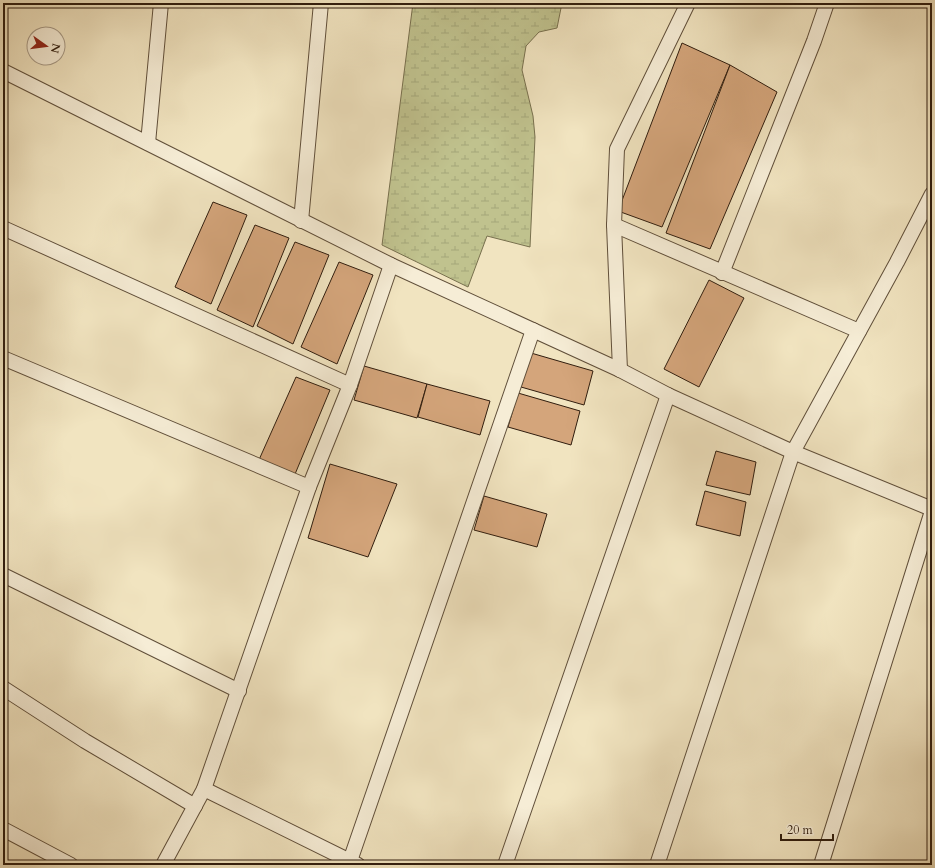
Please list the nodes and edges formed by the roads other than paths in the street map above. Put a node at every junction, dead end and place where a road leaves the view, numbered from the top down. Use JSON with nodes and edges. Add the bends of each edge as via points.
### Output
{"nodes":[{"id":1,"x":161,"y":3,"type":"edge"},
{"id":2,"x":321,"y":3,"type":"edge"},
{"id":3,"x":688,"y":3,"type":"edge"},
{"id":4,"x":827,"y":3,"type":"edge"},
{"id":5,"x":3,"y":71,"type":"edge"},
{"id":6,"x":148,"y":143,"type":"junction"},
{"id":7,"x":932,"y":194,"type":"edge"},
{"id":8,"x":301,"y":221,"type":"junction"},
{"id":9,"x":614,"y":225,"type":"junction"},
{"id":10,"x":3,"y":228,"type":"edge"},
{"id":11,"x":391,"y":265,"type":"junction"},
{"id":12,"x":722,"y":273,"type":"junction"},
{"id":13,"x":533,"y":330,"type":"junction"},
{"id":14,"x":860,"y":331,"type":"junction"},
{"id":15,"x":3,"y":358,"type":"edge"},
{"id":16,"x":620,"y":370,"type":"junction"},
{"id":17,"x":350,"y":385,"type":"junction"},
{"id":18,"x":668,"y":395,"type":"junction"},
{"id":19,"x":793,"y":452,"type":"junction"},
{"id":20,"x":309,"y":487,"type":"junction"},
{"id":21,"x":932,"y":510,"type":"edge"},
{"id":22,"x":3,"y":575,"type":"edge"},
{"id":23,"x":3,"y":688,"type":"edge"},
{"id":24,"x":239,"y":691,"type":"junction"},
{"id":25,"x":204,"y":789,"type":"junction"},
{"id":26,"x":195,"y":806,"type":"junction"},
{"id":27,"x":3,"y":829,"type":"edge"},
{"id":28,"x":352,"y":864,"type":"edge"},
{"id":29,"x":71,"y":865,"type":"edge"},
{"id":30,"x":163,"y":865,"type":"edge"},
{"id":31,"x":505,"y":865,"type":"edge"},
{"id":32,"x":658,"y":865,"type":"edge"},
{"id":33,"x":821,"y":865,"type":"edge"}],
"edges":[{"from":1,"to":6,"type":"street"},
{"from":2,"to":8,"type":"street"},
{"from":3,"to":9,"type":"street","via":[[617,149]]},
{"from":4,"to":12,"type":"street"},
{"from":5,"to":6,"type":"street"},
{"from":6,"to":8,"type":"street"},
{"from":7,"to":14,"type":"street"},
{"from":8,"to":11,"type":"street"},
{"from":9,"to":12,"type":"street"},
{"from":9,"to":16,"type":"street"},
{"from":10,"to":17,"type":"street"},
{"from":11,"to":13,"type":"street"},
{"from":11,"to":17,"type":"street"},
{"from":12,"to":14,"type":"street"},
{"from":13,"to":16,"type":"street"},
{"from":13,"to":28,"type":"street"},
{"from":14,"to":19,"type":"street"},
{"from":15,"to":20,"type":"street"},
{"from":16,"to":18,"type":"street"},
{"from":17,"to":20,"type":"street"},
{"from":18,"to":19,"type":"street"},
{"from":18,"to":31,"type":"street"},
{"from":19,"to":21,"type":"street"},
{"from":19,"to":32,"type":"street"},
{"from":20,"to":24,"type":"street"},
{"from":21,"to":33,"type":"street"},
{"from":22,"to":24,"type":"street"},
{"from":23,"to":26,"type":"street","via":[[85,741]]},
{"from":24,"to":25,"type":"street"},
{"from":25,"to":26,"type":"street"},
{"from":25,"to":28,"type":"street"},
{"from":26,"to":30,"type":"street"},
{"from":27,"to":29,"type":"street"}]}
